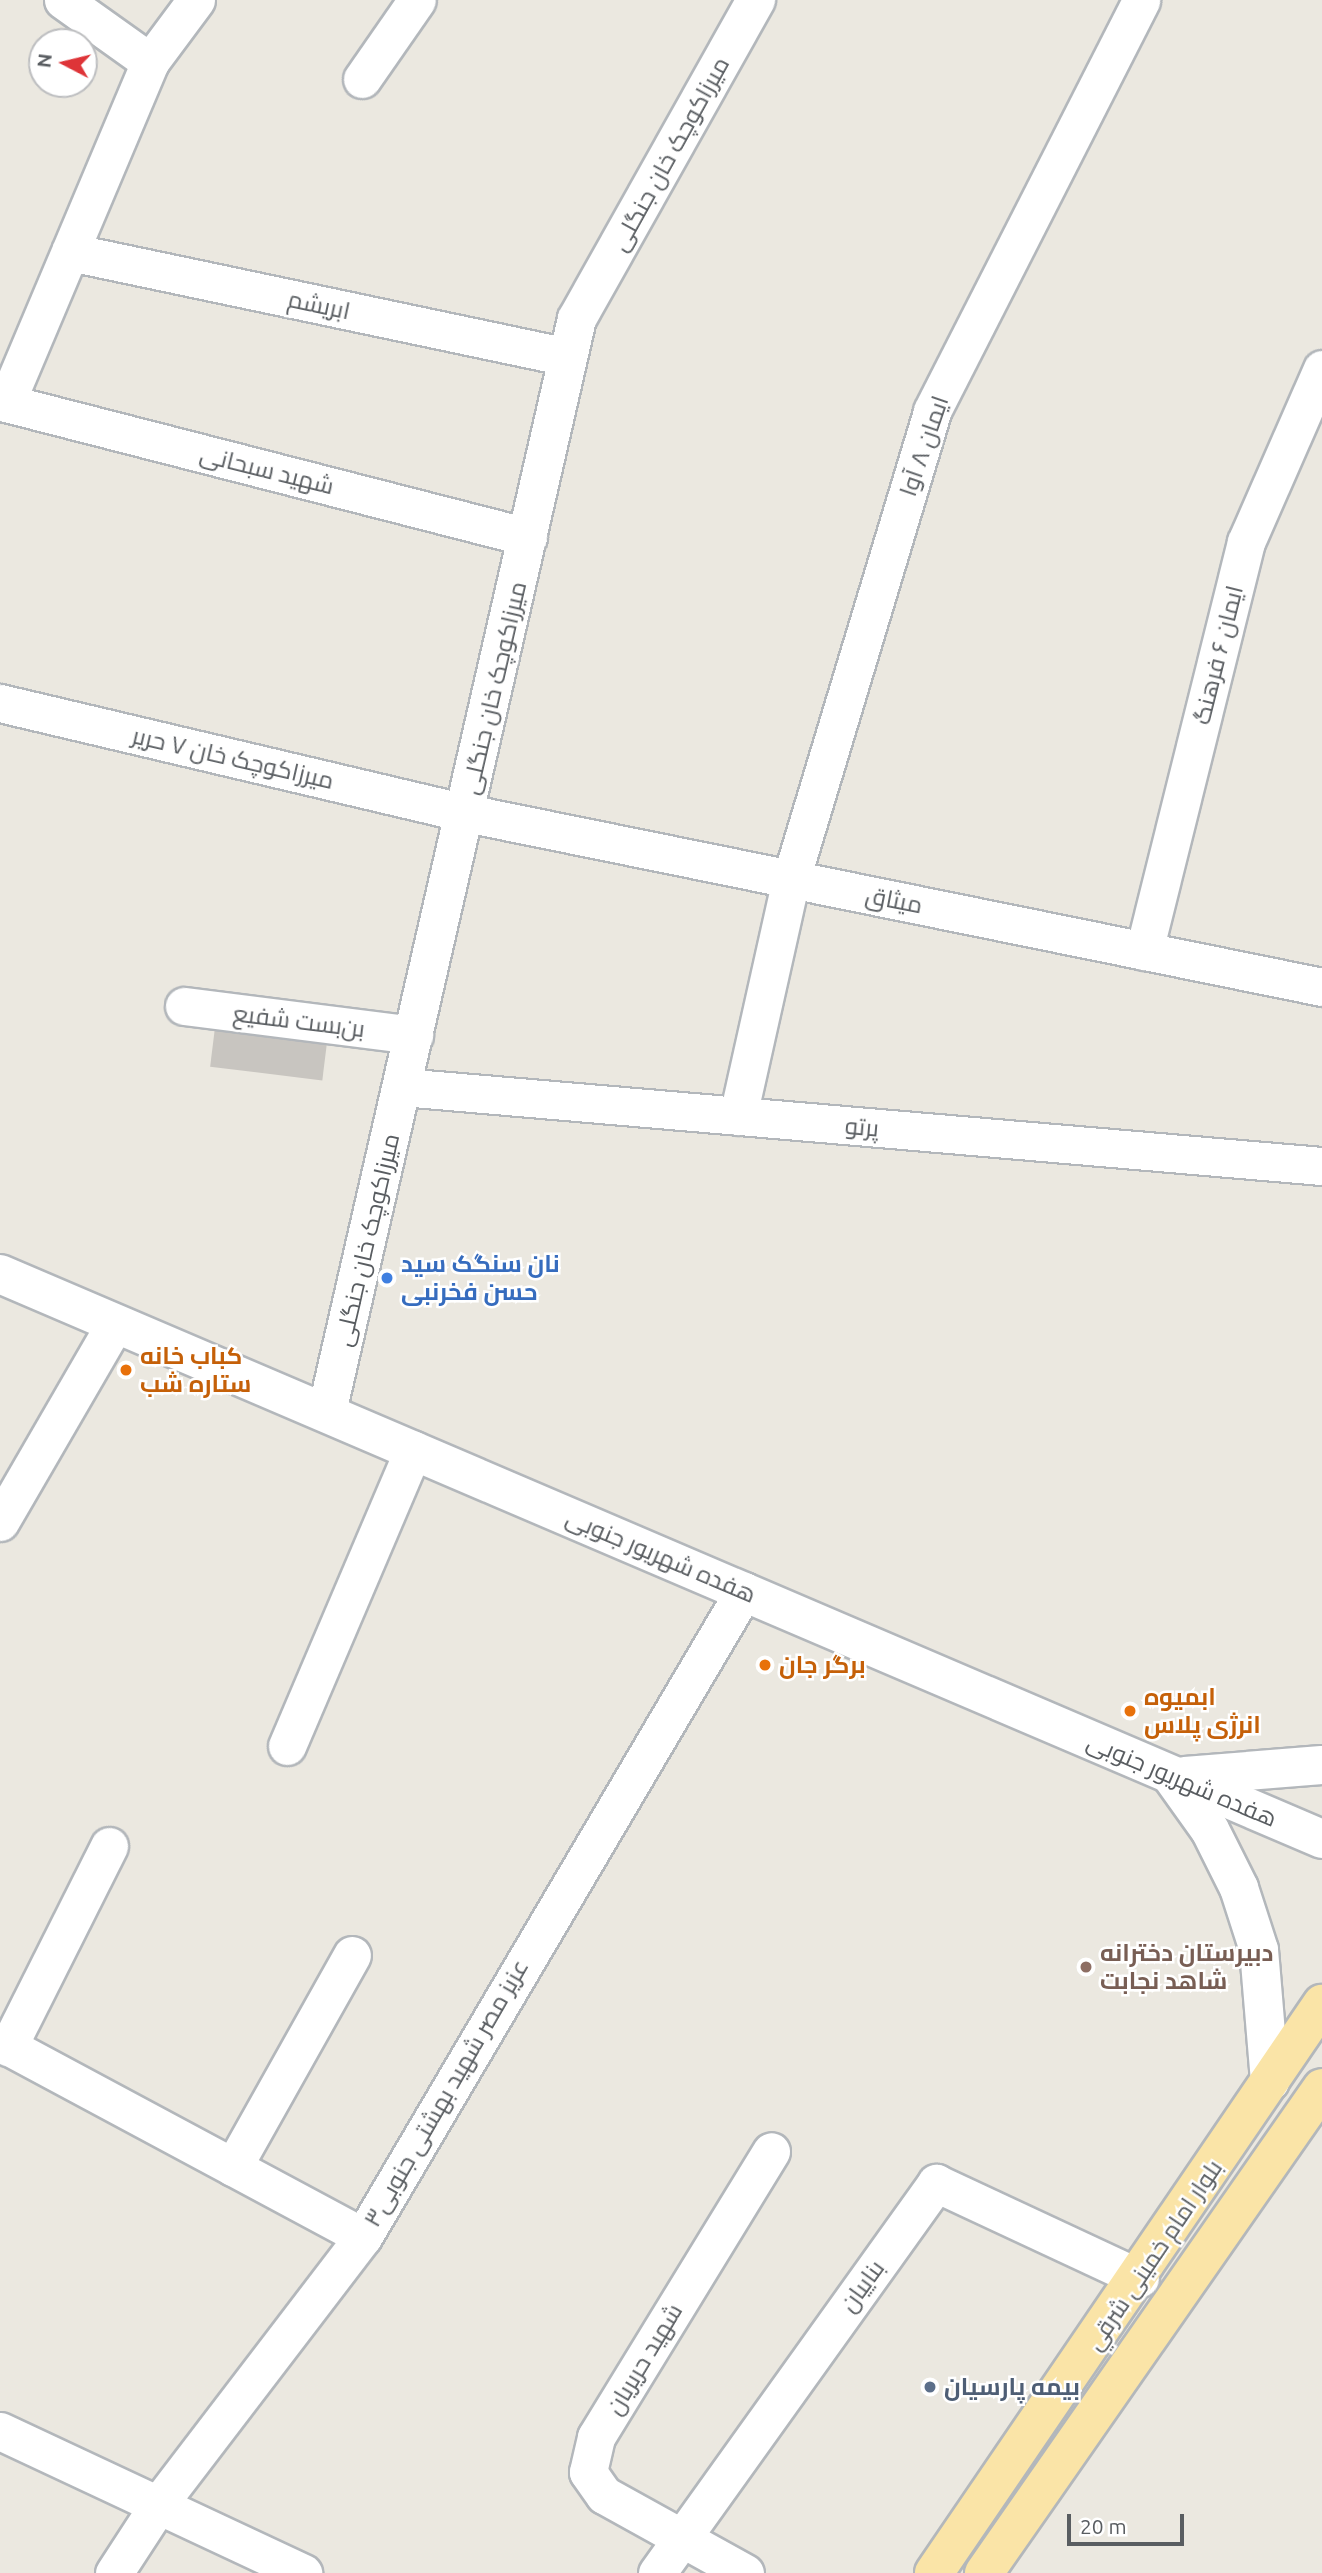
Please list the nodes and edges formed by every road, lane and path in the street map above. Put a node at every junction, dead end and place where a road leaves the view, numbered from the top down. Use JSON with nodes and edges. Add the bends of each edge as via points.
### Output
{"nodes":[{"id":1,"x":63,"y":0,"type":"edge"},
{"id":2,"x":196,"y":0,"type":"edge"},
{"id":3,"x":417,"y":0,"type":"edge"},
{"id":4,"x":756,"y":0,"type":"edge"},
{"id":5,"x":1140,"y":0,"type":"edge"},
{"id":6,"x":150,"y":62,"type":"junction"},
{"id":7,"x":362,"y":79,"type":"dead end"},
{"id":8,"x":70,"y":252,"type":"junction"},
{"id":9,"x":568,"y":358,"type":"junction"},
{"id":10,"x":1322,"y":369,"type":"edge"},
{"id":11,"x":528,"y":537,"type":"junction"},
{"id":12,"x":0,"y":703,"type":"edge"},
{"id":13,"x":466,"y":813,"type":"junction"},
{"id":14,"x":792,"y":879,"type":"junction"},
{"id":15,"x":1144,"y":951,"type":"junction"},
{"id":16,"x":1322,"y":987,"type":"edge"},
{"id":17,"x":184,"y":1006,"type":"dead end"},
{"id":18,"x":414,"y":1035,"type":"junction"},
{"id":19,"x":402,"y":1087,"type":"junction"},
{"id":20,"x":738,"y":1116,"type":"junction"},
{"id":21,"x":1322,"y":1166,"type":"edge"},
{"id":22,"x":0,"y":1275,"type":"edge"},
{"id":23,"x":115,"y":1324,"type":"junction"},
{"id":24,"x":327,"y":1412,"type":"junction"},
{"id":25,"x":413,"y":1450,"type":"junction"},
{"id":26,"x":0,"y":1522,"type":"edge"},
{"id":27,"x":744,"y":1591,"type":"junction"},
{"id":28,"x":287,"y":1746,"type":"dead end"},
{"id":29,"x":1322,"y":1765,"type":"edge"},
{"id":30,"x":1172,"y":1777,"type":"junction"},
{"id":31,"x":1322,"y":1839,"type":"edge"},
{"id":32,"x":109,"y":1846,"type":"dead end"},
{"id":33,"x":352,"y":1955,"type":"dead end"},
{"id":34,"x":1322,"y":2004,"type":"edge"},
{"id":35,"x":4,"y":2044,"type":"edge"},
{"id":36,"x":1270,"y":2082,"type":"junction"},
{"id":37,"x":1321,"y":2090,"type":"edge"},
{"id":38,"x":771,"y":2151,"type":"dead end"},
{"id":39,"x":233,"y":2167,"type":"junction"},
{"id":40,"x":363,"y":2237,"type":"junction"},
{"id":41,"x":1140,"y":2278,"type":"junction"},
{"id":42,"x":0,"y":2431,"type":"edge"},
{"id":43,"x":161,"y":2501,"type":"junction"},
{"id":44,"x":682,"y":2538,"type":"junction"},
{"id":45,"x":114,"y":2573,"type":"edge"},
{"id":46,"x":303,"y":2573,"type":"edge"},
{"id":47,"x":657,"y":2573,"type":"edge"},
{"id":48,"x":745,"y":2573,"type":"edge"},
{"id":49,"x":934,"y":2573,"type":"edge"},
{"id":50,"x":984,"y":2573,"type":"edge"}],
"edges":[{"from":1,"to":6,"type":"street"},
{"from":2,"to":6,"type":"street"},
{"from":3,"to":7,"type":"street"},
{"from":4,"to":9,"type":"main road","name":"میرزاکوچک خان جنگلی","via":[[577,319]]},
{"from":5,"to":14,"type":"street","name":"ایمان ۸ آوا","via":[[932,411]]},
{"from":6,"to":8,"type":"street"},
{"from":8,"to":9,"type":"street","name":"ابریشم"},
{"from":8,"to":11,"type":"street","name":"شهید سبحانی","via":[[6,403]]},
{"from":9,"to":11,"type":"main road","name":"میرزاکوچک خان جنگلی"},
{"from":10,"to":15,"type":"street","name":"ایمان ۶ فرهنگ","via":[[1246,542]]},
{"from":11,"to":13,"type":"main road","name":"میرزاکوچک خان جنگلی"},
{"from":12,"to":13,"type":"street","name":"میرزاکوچک خان ۷ حریر"},
{"from":13,"to":14,"type":"street","name":"میثاق"},
{"from":13,"to":18,"type":"main road","name":"میرزاکوچک خان جنگلی"},
{"from":14,"to":15,"type":"street","name":"میثاق"},
{"from":14,"to":20,"type":"street","name":"ایمان ۸ آوا"},
{"from":15,"to":16,"type":"street","name":"میثاق"},
{"from":17,"to":18,"type":"street","name":"بن‌بست شفیع"},
{"from":18,"to":19,"type":"main road","name":"میرزاکوچک خان جنگلی"},
{"from":19,"to":20,"type":"street","name":"پرتو"},
{"from":19,"to":24,"type":"main road","name":"میرزاکوچک خان جنگلی"},
{"from":20,"to":21,"type":"street","name":"پرتو"},
{"from":22,"to":23,"type":"main road","name":"هفده شهریور جنوبی"},
{"from":23,"to":24,"type":"main road","name":"هفده شهریور جنوبی"},
{"from":23,"to":26,"type":"street"},
{"from":24,"to":25,"type":"main road","name":"هفده شهریور جنوبی"},
{"from":25,"to":27,"type":"main road","name":"هفده شهریور جنوبی"},
{"from":25,"to":28,"type":"street"},
{"from":27,"to":30,"type":"main road","name":"هفده شهریور جنوبی"},
{"from":27,"to":40,"type":"street","name":"عزیز مصر شهید بهشتی جنوبی۳"},
{"from":29,"to":30,"type":"main road"},
{"from":30,"to":31,"type":"main road","name":"هفده شهریور جنوبی"},
{"from":30,"to":36,"type":"main road","via":[[1210,1829],[1239,1888],[1259,1950]]},
{"from":32,"to":35,"type":"street"},
{"from":33,"to":39,"type":"street"},
{"from":34,"to":36,"type":"main road","name":"بلوار امام خمینی شرقي"},
{"from":35,"to":39,"type":"street"},
{"from":36,"to":41,"type":"main road","name":"بلوار امام خمینی شرقي"},
{"from":37,"to":50,"type":"main road","name":"بلوار امام خمینی شرقي"},
{"from":38,"to":44,"type":"street","name":"شهید حریریان","via":[[596,2437],[588,2472],[604,2496]]},
{"from":39,"to":40,"type":"street"},
{"from":40,"to":43,"type":"street","name":"عزیز مصر شهید بهشتی جنوبی۳"},
{"from":41,"to":44,"type":"street","name":"بناییان","via":[[936,2183]]},
{"from":41,"to":49,"type":"main road","name":"بلوار امام خمینی شرقي"},
{"from":42,"to":43,"type":"street"},
{"from":43,"to":45,"type":"street","name":"عزیز مصر شهید بهشتی جنوبی۳"},
{"from":43,"to":46,"type":"street"},
{"from":44,"to":47,"type":"street","name":"بناییان"},
{"from":44,"to":48,"type":"street","name":"شهید حریریان"}]}
